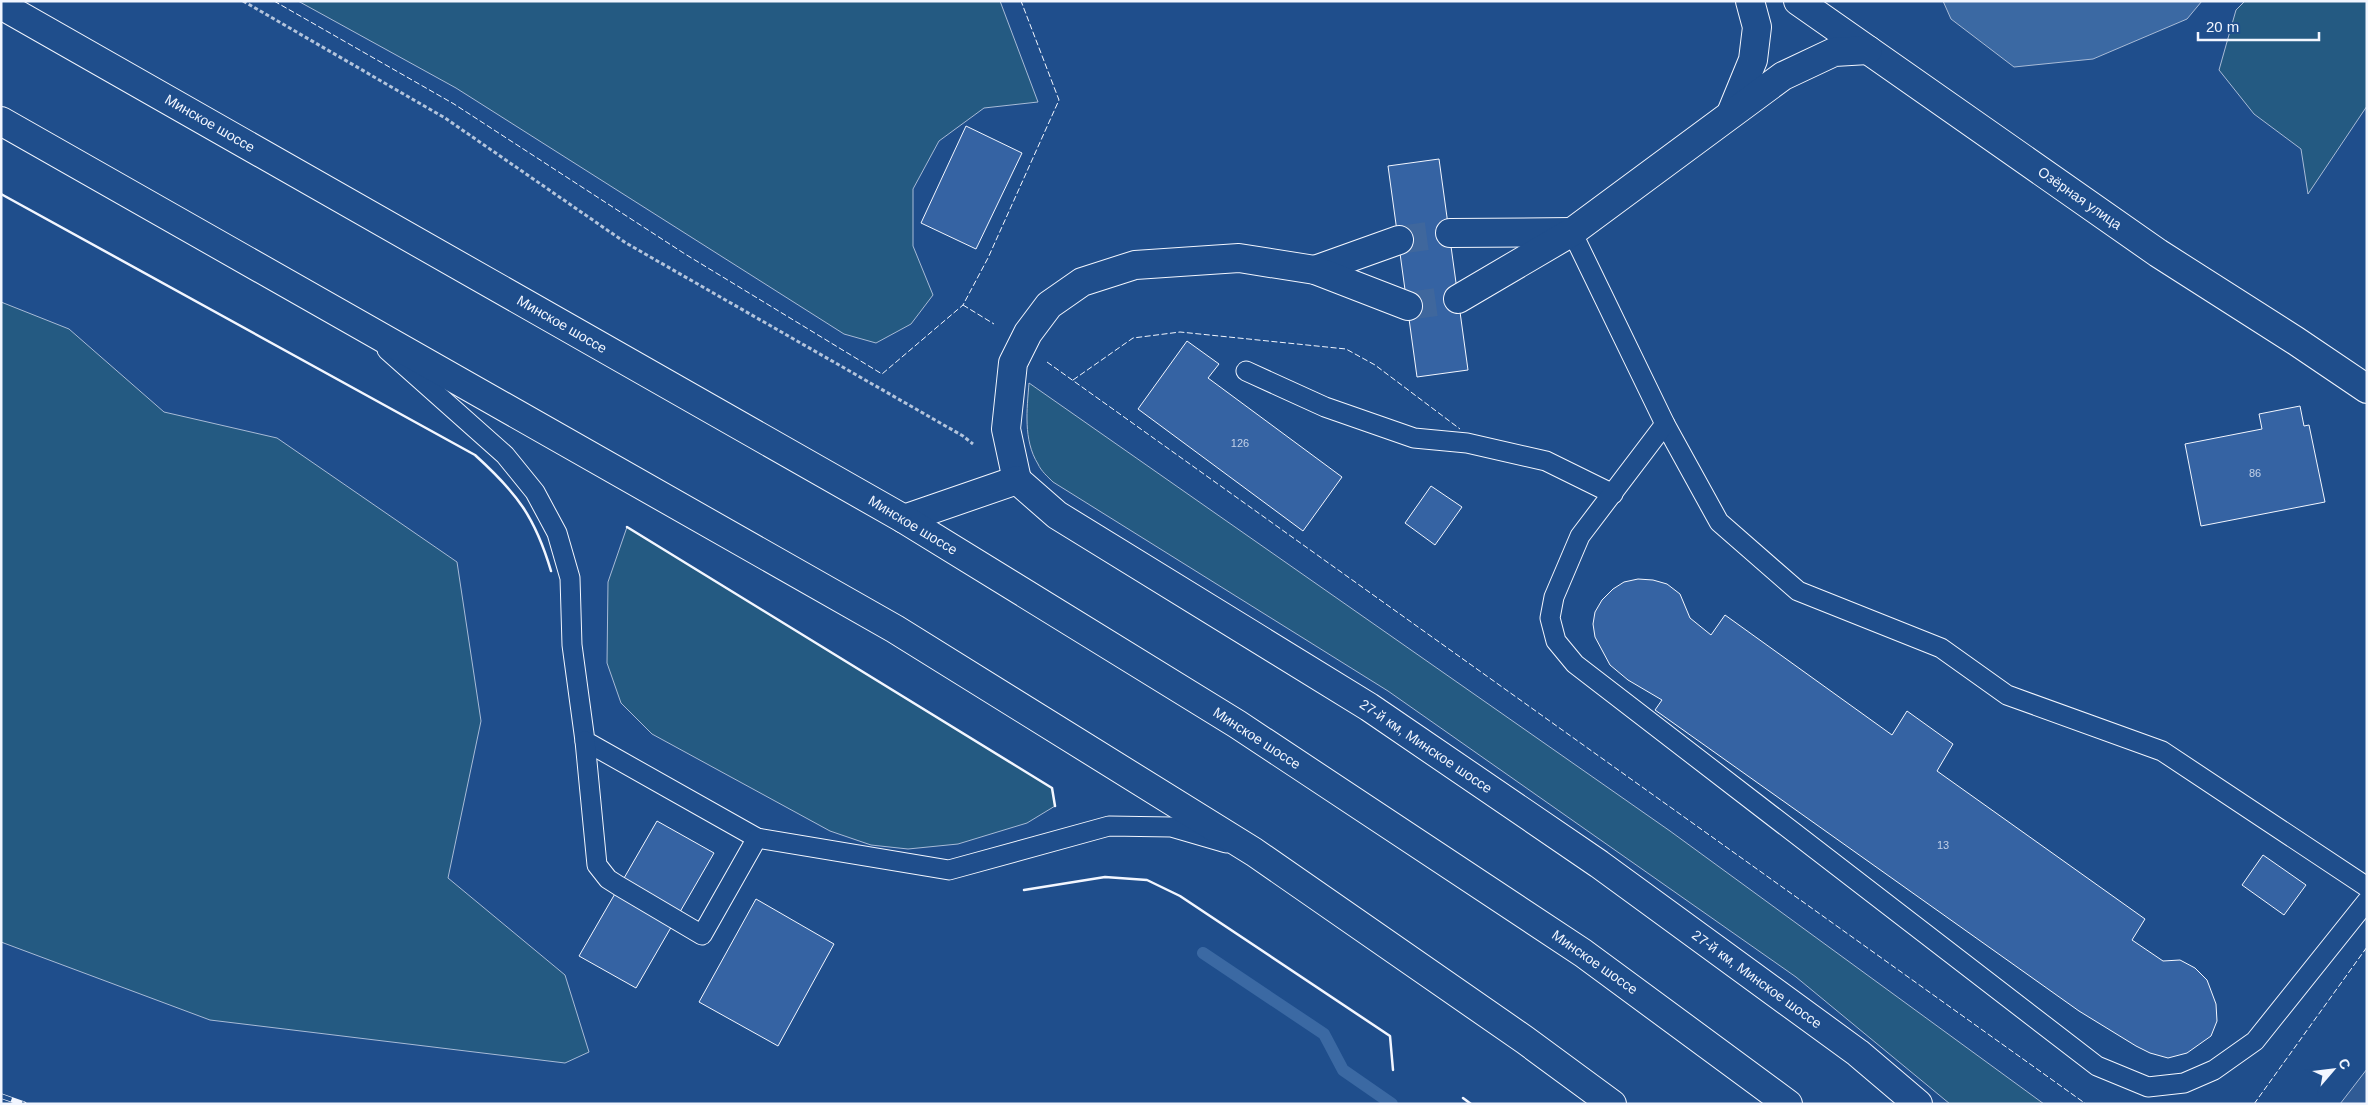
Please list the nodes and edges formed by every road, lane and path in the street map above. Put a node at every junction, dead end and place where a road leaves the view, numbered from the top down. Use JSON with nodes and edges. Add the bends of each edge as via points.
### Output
{"nodes":[{"id":1,"x":243,"y":1,"type":"edge"},
{"id":2,"x":1750,"y":1,"type":"edge"},
{"id":3,"x":1798,"y":1,"type":"edge"},
{"id":4,"x":1,"y":5,"type":"edge"},
{"id":5,"x":1868,"y":50,"type":"junction"},
{"id":6,"x":1732,"y":111,"type":"junction"},
{"id":7,"x":1,"y":121,"type":"edge"},
{"id":8,"x":1572,"y":232,"type":"junction"},
{"id":9,"x":1450,"y":233,"type":"tunnel mouth"},
{"id":10,"x":1399,"y":240,"type":"tunnel mouth"},
{"id":11,"x":1314,"y":270,"type":"junction"},
{"id":12,"x":1458,"y":299,"type":"tunnel mouth"},
{"id":13,"x":1408,"y":306,"type":"tunnel mouth"},
{"id":14,"x":352,"y":319,"type":"junction"},
{"id":15,"x":1246,"y":371,"type":"dead end"},
{"id":16,"x":2367,"y":389,"type":"edge"},
{"id":17,"x":1665,"y":424,"type":"junction"},
{"id":18,"x":1017,"y":480,"type":"junction"},
{"id":19,"x":1613,"y":494,"type":"junction"},
{"id":20,"x":904,"y":519,"type":"junction"},
{"id":21,"x":585,"y":741,"type":"junction"},
{"id":22,"x":757,"y":838,"type":"junction"},
{"id":23,"x":1254,"y":852,"type":"junction"},
{"id":24,"x":2367,"y":887,"type":"edge"},
{"id":25,"x":2367,"y":902,"type":"edge"},
{"id":26,"x":1759,"y":1081,"type":"junction"},
{"id":27,"x":1612,"y":1104,"type":"edge"},
{"id":28,"x":1788,"y":1104,"type":"edge"},
{"id":29,"x":1801,"y":1104,"type":"edge"},
{"id":30,"x":1918,"y":1104,"type":"edge"}],
"edges":[{"from":1,"to":18,"type":"path","via":[[445,118],[626,243],[963,436]]},
{"from":2,"to":6,"type":"main road","via":[[1756,27],[1753,60]]},
{"from":3,"to":5,"type":"main road","name":"Озёрная улица"},
{"from":4,"to":20,"type":"main road","name":"Минское шоссе"},
{"from":5,"to":6,"type":"main road","via":[[1834,52],[1783,76]]},
{"from":5,"to":16,"type":"main road","name":"Озёрная улица","via":[[2158,253]]},
{"from":6,"to":8,"type":"main road"},
{"from":7,"to":14,"type":"main road"},
{"from":8,"to":9,"type":"main road"},
{"from":8,"to":12,"type":"main road"},
{"from":8,"to":17,"type":"lane"},
{"from":10,"to":11,"type":"main road"},
{"from":11,"to":13,"type":"main road"},
{"from":11,"to":18,"type":"main road","via":[[1239,258],[1134,265],[1082,282],[1049,305],[1028,333],[1013,362],[1006,429]]},
{"from":14,"to":21,"type":"lane","via":[[505,455],[535,492],[557,533],[570,578],[572,644]]},
{"from":14,"to":23,"type":"main road","via":[[896,629]]},
{"from":15,"to":19,"type":"lane","via":[[1325,407],[1414,438],[1467,443],[1546,461]]},
{"from":17,"to":19,"type":"lane"},
{"from":17,"to":24,"type":"lane","via":[[1719,522],[1798,591],[1941,648],[2007,695],[2162,751]]},
{"from":18,"to":20,"type":"main road"},
{"from":18,"to":30,"type":"main road","name":"27-й км, Минское шоссе","via":[[1057,515],[1369,707],[1599,864],[1858,1053]]},
{"from":19,"to":25,"type":"lane","via":[[1580,536],[1554,597],[1550,618],[1556,642],[1575,664],[2097,1066],[2148,1087],[2184,1083],[2214,1070],[2255,1041]]},
{"from":20,"to":26,"type":"main road","name":"Минское шоссе","via":[[1237,724],[1583,953]]},
{"from":21,"to":22,"type":"lane"},
{"from":21,"to":22,"type":"lane","via":[[597,865],[608,879],[702,935]]},
{"from":22,"to":23,"type":"lane","via":[[949,870],[1110,826],[1171,827]]},
{"from":23,"to":27,"type":"main road"},
{"from":26,"to":28,"type":"main road","name":"Минское шоссе"},
{"from":26,"to":29,"type":"lane"}]}
